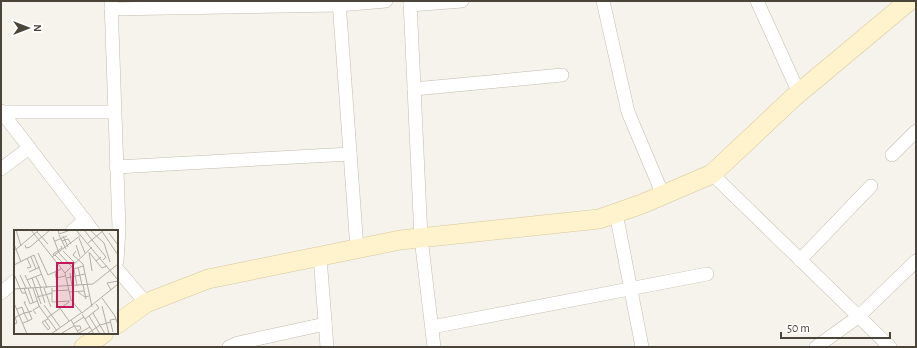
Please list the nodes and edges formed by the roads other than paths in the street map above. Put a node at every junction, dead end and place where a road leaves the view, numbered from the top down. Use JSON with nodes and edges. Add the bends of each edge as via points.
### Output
{"nodes":[{"id":1,"x":386,"y":1,"type":"edge"},
{"id":2,"x":462,"y":1,"type":"edge"},
{"id":3,"x":603,"y":1,"type":"edge"},
{"id":4,"x":757,"y":1,"type":"edge"},
{"id":5,"x":909,"y":1,"type":"edge"},
{"id":6,"x":339,"y":3,"type":"edge"},
{"id":7,"x":410,"y":3,"type":"edge"},
{"id":8,"x":111,"y":5,"type":"edge"},
{"id":9,"x":562,"y":74,"type":"dead end"},
{"id":10,"x":414,"y":89,"type":"junction"},
{"id":11,"x":799,"y":93,"type":"junction"},
{"id":12,"x":1,"y":112,"type":"edge"},
{"id":13,"x":114,"y":112,"type":"junction"},
{"id":14,"x":916,"y":131,"type":"edge"},
{"id":15,"x":29,"y":148,"type":"junction"},
{"id":16,"x":350,"y":154,"type":"junction"},
{"id":17,"x":892,"y":155,"type":"dead end"},
{"id":18,"x":116,"y":167,"type":"junction"},
{"id":19,"x":1,"y":168,"type":"edge"},
{"id":20,"x":712,"y":174,"type":"junction"},
{"id":21,"x":871,"y":186,"type":"dead end"},
{"id":22,"x":663,"y":195,"type":"junction"},
{"id":23,"x":616,"y":213,"type":"junction"},
{"id":24,"x":85,"y":220,"type":"junction"},
{"id":25,"x":73,"y":230,"type":"edge"},
{"id":26,"x":92,"y":230,"type":"edge"},
{"id":27,"x":421,"y":238,"type":"junction"},
{"id":28,"x":118,"y":244,"type":"edge"},
{"id":29,"x":357,"y":249,"type":"junction"},
{"id":30,"x":320,"y":257,"type":"junction"},
{"id":31,"x":800,"y":260,"type":"junction"},
{"id":32,"x":916,"y":261,"type":"edge"},
{"id":33,"x":118,"y":270,"type":"edge"},
{"id":34,"x":707,"y":274,"type":"dead end"},
{"id":35,"x":14,"y":282,"type":"edge"},
{"id":36,"x":631,"y":288,"type":"junction"},
{"id":37,"x":1,"y":293,"type":"edge"},
{"id":38,"x":146,"y":303,"type":"junction"},
{"id":39,"x":858,"y":317,"type":"junction"},
{"id":40,"x":118,"y":323,"type":"edge"},
{"id":41,"x":325,"y":324,"type":"junction"},
{"id":42,"x":432,"y":327,"type":"junction"},
{"id":43,"x":103,"y":334,"type":"edge"},
{"id":44,"x":84,"y":347,"type":"edge"},
{"id":45,"x":229,"y":347,"type":"edge"},
{"id":46,"x":327,"y":347,"type":"edge"},
{"id":47,"x":434,"y":347,"type":"edge"},
{"id":48,"x":642,"y":347,"type":"edge"},
{"id":49,"x":816,"y":347,"type":"edge"},
{"id":50,"x":890,"y":347,"type":"edge"}],
"edges":[{"from":1,"to":6,"type":"street"},
{"from":2,"to":7,"type":"street"},
{"from":3,"to":22,"type":"street","via":[[628,112]]},
{"from":4,"to":11,"type":"street"},
{"from":5,"to":11,"type":"main road"},
{"from":6,"to":8,"type":"street"},
{"from":6,"to":16,"type":"street"},
{"from":7,"to":10,"type":"street"},
{"from":8,"to":13,"type":"street"},
{"from":9,"to":10,"type":"street"},
{"from":10,"to":27,"type":"street"},
{"from":11,"to":20,"type":"main road"},
{"from":12,"to":13,"type":"street"},
{"from":12,"to":15,"type":"street"},
{"from":13,"to":18,"type":"street"},
{"from":14,"to":17,"type":"street"},
{"from":15,"to":19,"type":"street"},
{"from":15,"to":24,"type":"street"},
{"from":16,"to":18,"type":"street"},
{"from":16,"to":29,"type":"street"},
{"from":18,"to":28,"type":"street"},
{"from":20,"to":22,"type":"main road"},
{"from":20,"to":31,"type":"street"},
{"from":21,"to":31,"type":"street"},
{"from":22,"to":23,"type":"main road"},
{"from":23,"to":27,"type":"main road","via":[[599,219]]},
{"from":23,"to":36,"type":"street"},
{"from":24,"to":25,"type":"street"},
{"from":24,"to":26,"type":"street"},
{"from":27,"to":29,"type":"main road"},
{"from":27,"to":42,"type":"street"},
{"from":29,"to":30,"type":"main road"},
{"from":30,"to":38,"type":"main road","via":[[208,279]]},
{"from":30,"to":41,"type":"street"},
{"from":31,"to":39,"type":"street"},
{"from":32,"to":39,"type":"street"},
{"from":33,"to":38,"type":"street"},
{"from":34,"to":36,"type":"street"},
{"from":35,"to":37,"type":"street"},
{"from":36,"to":42,"type":"street"},
{"from":36,"to":48,"type":"street"},
{"from":38,"to":40,"type":"main road"},
{"from":39,"to":49,"type":"street"},
{"from":39,"to":50,"type":"street"},
{"from":41,"to":45,"type":"street"},
{"from":41,"to":46,"type":"street"},
{"from":42,"to":47,"type":"street"},
{"from":43,"to":44,"type":"main road"}]}
